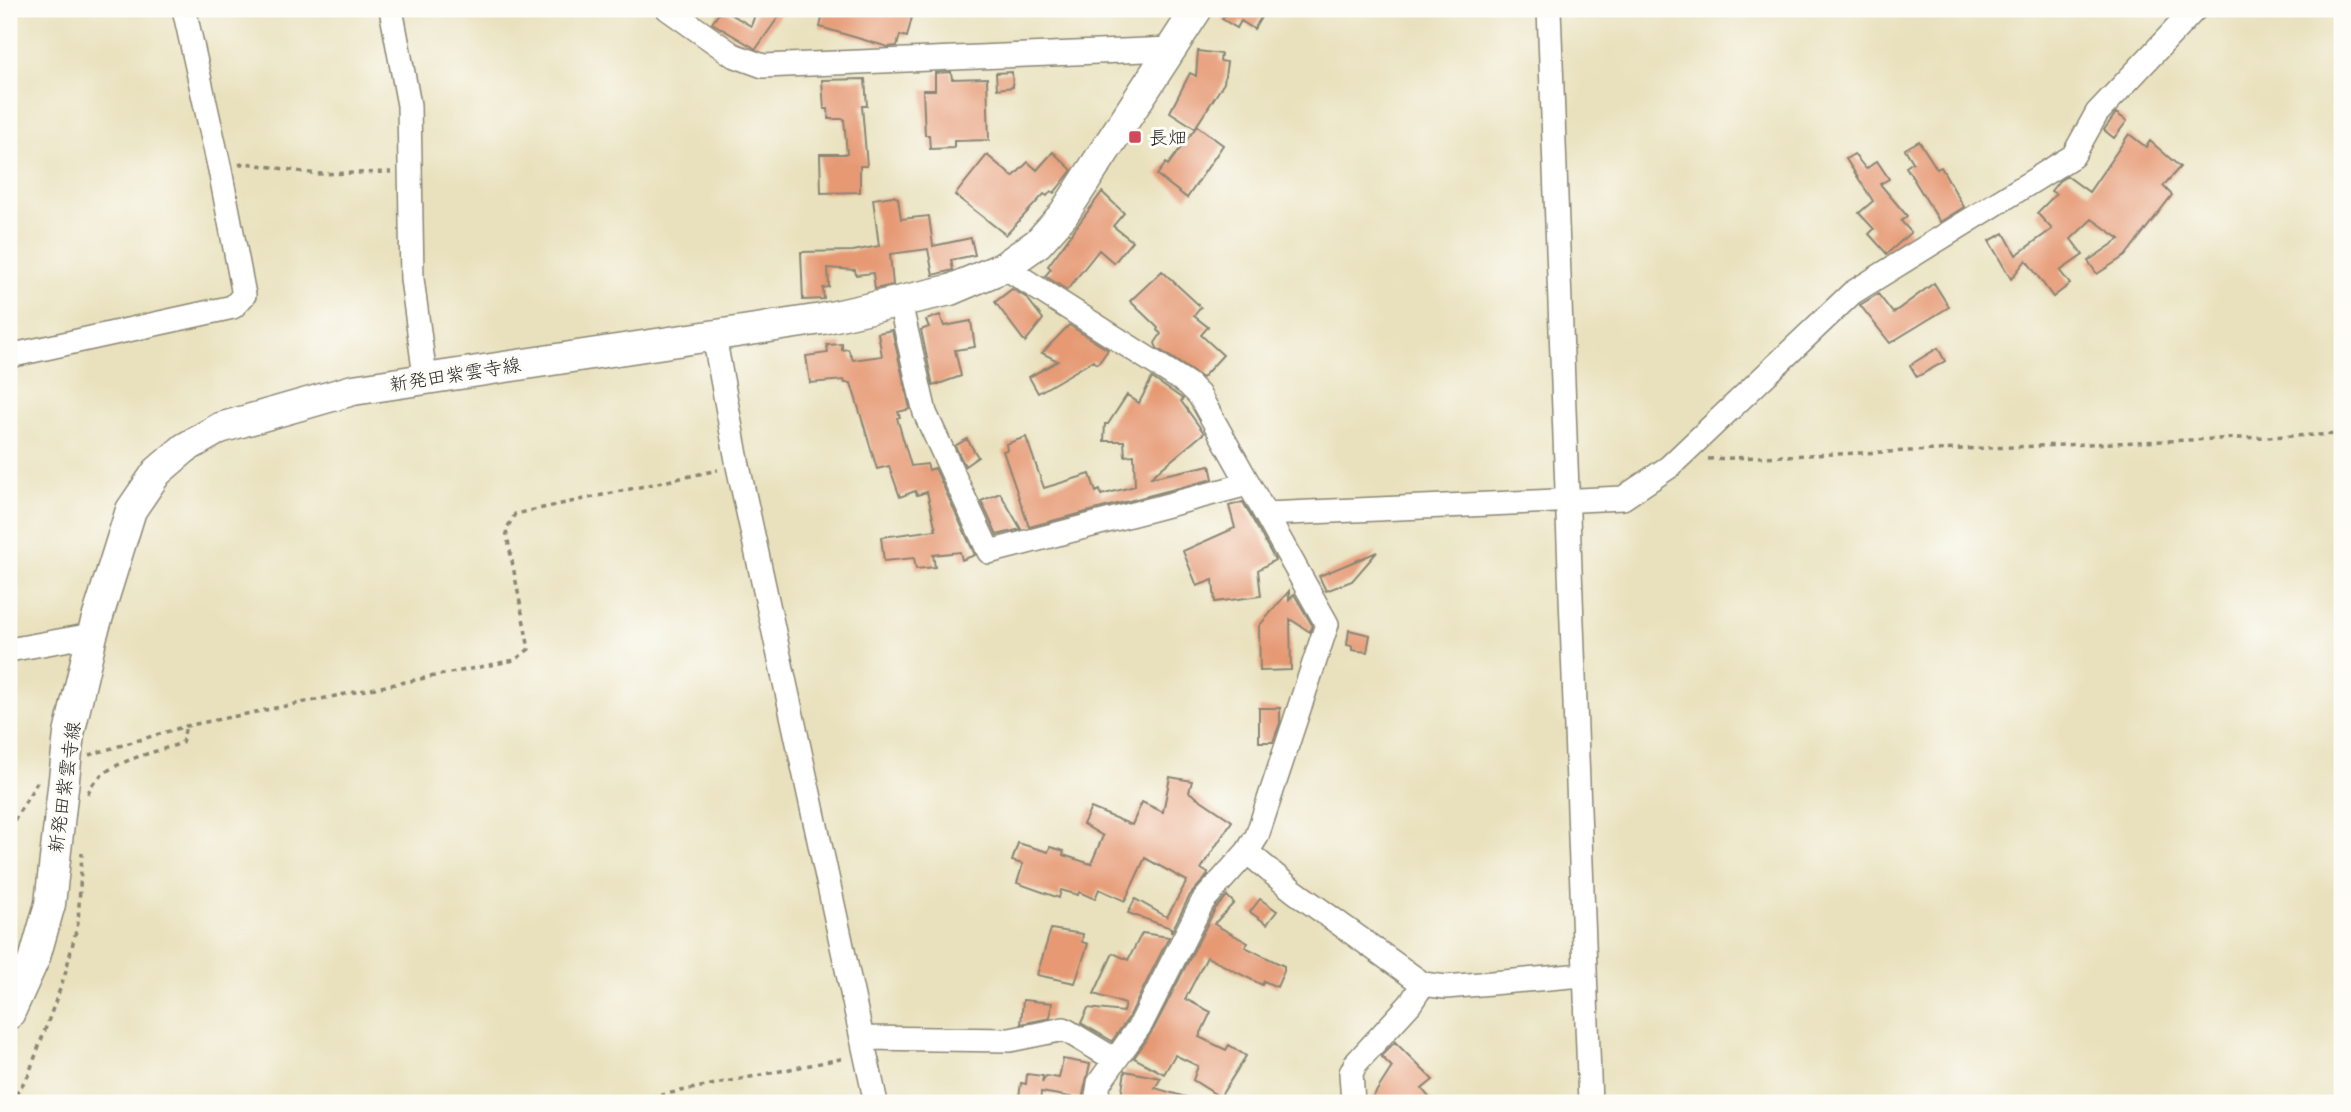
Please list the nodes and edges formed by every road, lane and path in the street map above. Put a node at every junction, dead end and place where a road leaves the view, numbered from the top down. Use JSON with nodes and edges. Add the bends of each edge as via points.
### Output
{"nodes":[{"id":1,"x":184,"y":9,"type":"edge"},
{"id":2,"x":391,"y":9,"type":"edge"},
{"id":3,"x":668,"y":9,"type":"edge"},
{"id":4,"x":1197,"y":9,"type":"edge"},
{"id":5,"x":1549,"y":9,"type":"edge"},
{"id":6,"x":2194,"y":9,"type":"edge"},
{"id":7,"x":1170,"y":49,"type":"junction"},
{"id":8,"x":220,"y":170,"type":"junction"},
{"id":9,"x":409,"y":172,"type":"junction"},
{"id":10,"x":1004,"y":267,"type":"junction"},
{"id":11,"x":900,"y":303,"type":"junction"},
{"id":12,"x":714,"y":335,"type":"junction"},
{"id":13,"x":9,"y":356,"type":"edge"},
{"id":14,"x":425,"y":377,"type":"junction"},
{"id":15,"x":2342,"y":434,"type":"edge"},
{"id":16,"x":1676,"y":460,"type":"junction"},
{"id":17,"x":738,"y":466,"type":"junction"},
{"id":18,"x":1248,"y":484,"type":"junction"},
{"id":19,"x":1566,"y":503,"type":"junction"},
{"id":20,"x":1266,"y":514,"type":"junction"},
{"id":21,"x":92,"y":635,"type":"junction"},
{"id":22,"x":9,"y":650,"type":"edge"},
{"id":23,"x":186,"y":726,"type":"junction"},
{"id":24,"x":67,"y":761,"type":"junction"},
{"id":25,"x":88,"y":795,"type":"dead end"},
{"id":26,"x":81,"y":841,"type":"dead end"},
{"id":27,"x":1247,"y":852,"type":"junction"},
{"id":28,"x":1583,"y":975,"type":"junction"},
{"id":29,"x":1423,"y":984,"type":"junction"},
{"id":30,"x":9,"y":1014,"type":"edge"},
{"id":31,"x":864,"y":1046,"type":"junction"},
{"id":32,"x":1114,"y":1059,"type":"junction"},
{"id":33,"x":10,"y":1103,"type":"edge"},
{"id":34,"x":621,"y":1103,"type":"edge"},
{"id":35,"x":876,"y":1103,"type":"edge"},
{"id":36,"x":1096,"y":1103,"type":"edge"},
{"id":37,"x":1353,"y":1103,"type":"edge"},
{"id":38,"x":1590,"y":1103,"type":"edge"}],
"edges":[{"from":1,"to":8,"type":"street"},
{"from":2,"to":9,"type":"street","via":[[409,105]]},
{"from":3,"to":7,"type":"street","via":[[733,55],[763,66]]},
{"from":4,"to":7,"type":"main road","name":"新発田紫雲寺線"},
{"from":5,"to":19,"type":"street"},
{"from":6,"to":16,"type":"street","via":[[2097,113],[2073,156],[1852,293]]},
{"from":7,"to":10,"type":"main road","name":"新発田紫雲寺線","via":[[1063,215],[1038,243]]},
{"from":8,"to":9,"type":"path","via":[[246,163],[317,174]]},
{"from":8,"to":13,"type":"street","via":[[244,295],[233,307]]},
{"from":9,"to":14,"type":"street","via":[[412,279]]},
{"from":10,"to":11,"type":"main road","name":"新発田紫雲寺線","via":[[950,290]]},
{"from":10,"to":18,"type":"street","via":[[1188,384]]},
{"from":11,"to":12,"type":"main road","name":"新発田紫雲寺線"},
{"from":11,"to":18,"type":"street","via":[[925,413],[989,552]]},
{"from":12,"to":14,"type":"main road","name":"新発田紫雲寺線"},
{"from":12,"to":17,"type":"street"},
{"from":14,"to":21,"type":"main road","name":"新発田紫雲寺線","via":[[353,390],[220,428],[185,448],[157,472],[131,510]]},
{"from":15,"to":16,"type":"path"},
{"from":16,"to":19,"type":"street","via":[[1623,498]]},
{"from":17,"to":23,"type":"path","via":[[515,514],[506,530],[529,649],[515,660]]},
{"from":17,"to":31,"type":"street"},
{"from":18,"to":20,"type":"street"},
{"from":19,"to":20,"type":"street"},
{"from":19,"to":28,"type":"street"},
{"from":20,"to":27,"type":"street","via":[[1327,624],[1267,812]]},
{"from":21,"to":22,"type":"street"},
{"from":21,"to":24,"type":"main road","name":"新発田紫雲寺線"},
{"from":23,"to":24,"type":"path"},
{"from":23,"to":25,"type":"path","via":[[182,743],[113,768],[91,783]]},
{"from":24,"to":30,"type":"main road","name":"新発田紫雲寺線","via":[[50,904],[35,957]]},
{"from":26,"to":33,"type":"path","via":[[78,923],[64,978],[28,1076]]},
{"from":27,"to":29,"type":"street"},
{"from":27,"to":32,"type":"street","via":[[1203,901],[1141,1024]]},
{"from":28,"to":29,"type":"street","via":[[1446,987]]},
{"from":28,"to":38,"type":"street"},
{"from":29,"to":37,"type":"street","via":[[1356,1063],[1351,1073]]},
{"from":31,"to":32,"type":"street","via":[[1010,1040],[1064,1029]]},
{"from":31,"to":34,"type":"path"},
{"from":31,"to":35,"type":"street"},
{"from":32,"to":36,"type":"street","via":[[1099,1083]]}]}
